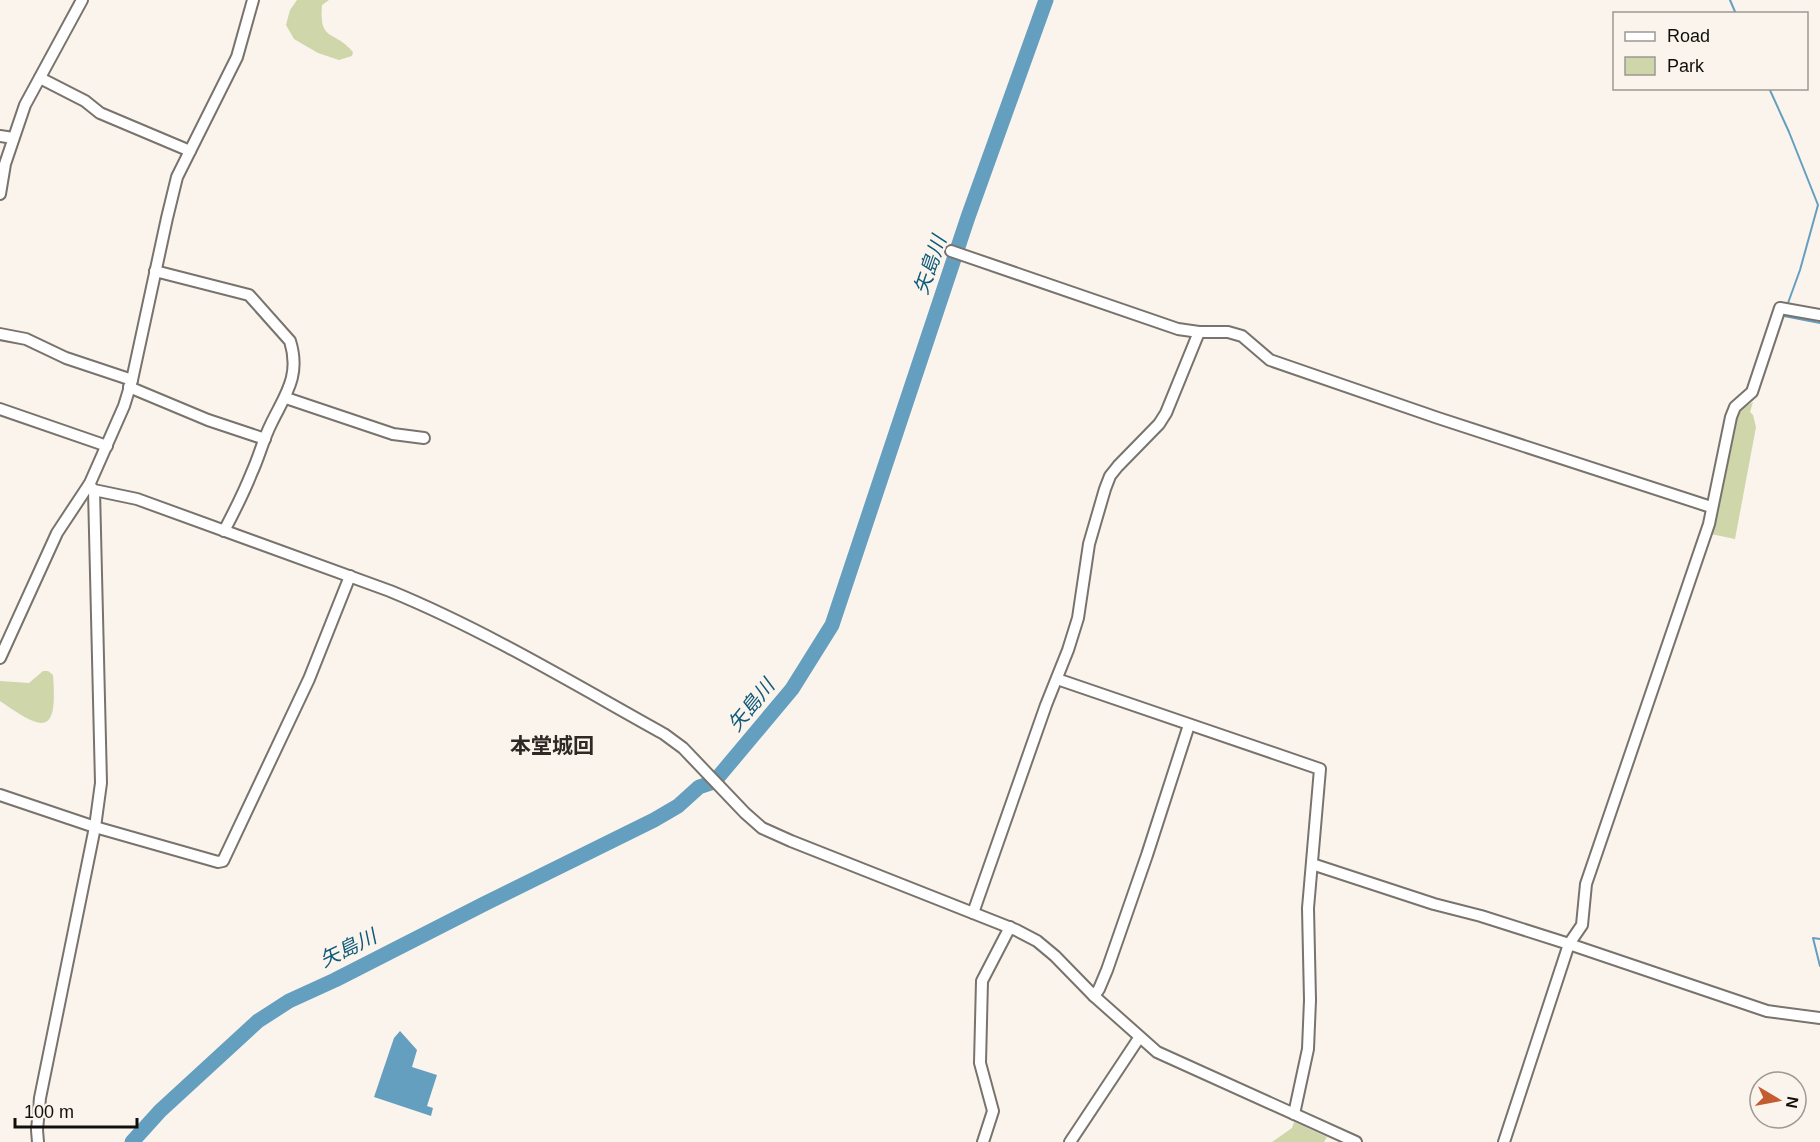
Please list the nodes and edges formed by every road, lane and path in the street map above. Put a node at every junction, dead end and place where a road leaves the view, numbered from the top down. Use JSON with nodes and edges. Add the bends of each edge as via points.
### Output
{"nodes":[{"id":1,"x":82,"y":0,"type":"edge"},
{"id":2,"x":253,"y":0,"type":"edge"},
{"id":3,"x":40,"y":78,"type":"junction"},
{"id":4,"x":0,"y":136,"type":"edge"},
{"id":5,"x":13,"y":138,"type":"junction"},
{"id":6,"x":190,"y":151,"type":"junction"},
{"id":7,"x":0,"y":194,"type":"edge"},
{"id":8,"x":951,"y":251,"type":"dead end"},
{"id":9,"x":155,"y":271,"type":"junction"},
{"id":10,"x":1820,"y":315,"type":"edge"},
{"id":11,"x":1199,"y":332,"type":"junction"},
{"id":12,"x":0,"y":334,"type":"edge"},
{"id":13,"x":131,"y":384,"type":"junction"},
{"id":14,"x":286,"y":398,"type":"junction"},
{"id":15,"x":0,"y":410,"type":"edge"},
{"id":16,"x":424,"y":438,"type":"dead end"},
{"id":17,"x":265,"y":439,"type":"junction"},
{"id":18,"x":107,"y":446,"type":"junction"},
{"id":19,"x":92,"y":487,"type":"junction"},
{"id":20,"x":1712,"y":507,"type":"junction"},
{"id":21,"x":224,"y":531,"type":"junction"},
{"id":22,"x":350,"y":576,"type":"junction"},
{"id":23,"x":0,"y":658,"type":"edge"},
{"id":24,"x":1056,"y":679,"type":"junction"},
{"id":25,"x":1189,"y":724,"type":"junction"},
{"id":26,"x":0,"y":795,"type":"edge"},
{"id":27,"x":95,"y":827,"type":"junction"},
{"id":28,"x":1312,"y":864,"type":"junction"},
{"id":29,"x":974,"y":913,"type":"junction"},
{"id":30,"x":1010,"y":927,"type":"junction"},
{"id":31,"x":1569,"y":944,"type":"junction"},
{"id":32,"x":1094,"y":996,"type":"junction"},
{"id":33,"x":1820,"y":1018,"type":"edge"},
{"id":34,"x":1140,"y":1038,"type":"junction"},
{"id":35,"x":1294,"y":1114,"type":"junction"},
{"id":36,"x":38,"y":1142,"type":"edge"},
{"id":37,"x":983,"y":1142,"type":"edge"},
{"id":38,"x":1070,"y":1142,"type":"edge"},
{"id":39,"x":1356,"y":1142,"type":"edge"},
{"id":40,"x":1504,"y":1142,"type":"edge"}],
"edges":[{"from":1,"to":3,"type":"street"},
{"from":2,"to":6,"type":"street","via":[[237,57]]},
{"from":3,"to":5,"type":"street"},
{"from":3,"to":6,"type":"street","via":[[100,113]]},
{"from":4,"to":5,"type":"street"},
{"from":5,"to":7,"type":"street"},
{"from":6,"to":9,"type":"street","via":[[177,177]]},
{"from":8,"to":11,"type":"street","via":[[1170,326]]},
{"from":9,"to":13,"type":"street"},
{"from":9,"to":14,"type":"street","via":[[249,295],[290,341],[294,362]]},
{"from":10,"to":20,"type":"street","via":[[1780,308],[1752,392],[1735,407],[1731,417]]},
{"from":11,"to":20,"type":"street","via":[[1242,336],[1270,360]]},
{"from":11,"to":24,"type":"street","via":[[1166,413],[1110,476],[1089,544],[1078,618]]},
{"from":12,"to":13,"type":"street","via":[[26,339]]},
{"from":13,"to":17,"type":"street","via":[[208,420]]},
{"from":13,"to":18,"type":"street"},
{"from":14,"to":16,"type":"street","via":[[393,434]]},
{"from":14,"to":17,"type":"street"},
{"from":15,"to":18,"type":"street"},
{"from":17,"to":21,"type":"street"},
{"from":18,"to":19,"type":"street"},
{"from":19,"to":21,"type":"street"},
{"from":19,"to":23,"type":"street","via":[[57,533]]},
{"from":19,"to":27,"type":"street","via":[[101,783]]},
{"from":20,"to":31,"type":"street","via":[[1586,884],[1582,925]]},
{"from":21,"to":22,"type":"street"},
{"from":22,"to":27,"type":"street","via":[[309,679],[223,861]]},
{"from":22,"to":29,"type":"street","via":[[429,607],[488,636],[664,734],[683,748],[762,828]]},
{"from":24,"to":25,"type":"street"},
{"from":24,"to":29,"type":"street"},
{"from":25,"to":28,"type":"street","via":[[1320,769]]},
{"from":25,"to":32,"type":"street","via":[[1140,876],[1100,989]]},
{"from":26,"to":27,"type":"street"},
{"from":27,"to":36,"type":"street","via":[[40,1098]]},
{"from":28,"to":31,"type":"street"},
{"from":28,"to":35,"type":"street","via":[[1308,908],[1308,1049]]},
{"from":29,"to":30,"type":"street"},
{"from":30,"to":32,"type":"street","via":[[1037,941]]},
{"from":30,"to":37,"type":"street","via":[[982,981],[980,1063],[993,1111]]},
{"from":31,"to":33,"type":"street","via":[[1767,1011]]},
{"from":31,"to":40,"type":"street"},
{"from":32,"to":34,"type":"street"},
{"from":34,"to":35,"type":"street","via":[[1157,1052]]},
{"from":34,"to":38,"type":"street"},
{"from":35,"to":39,"type":"street"}]}
